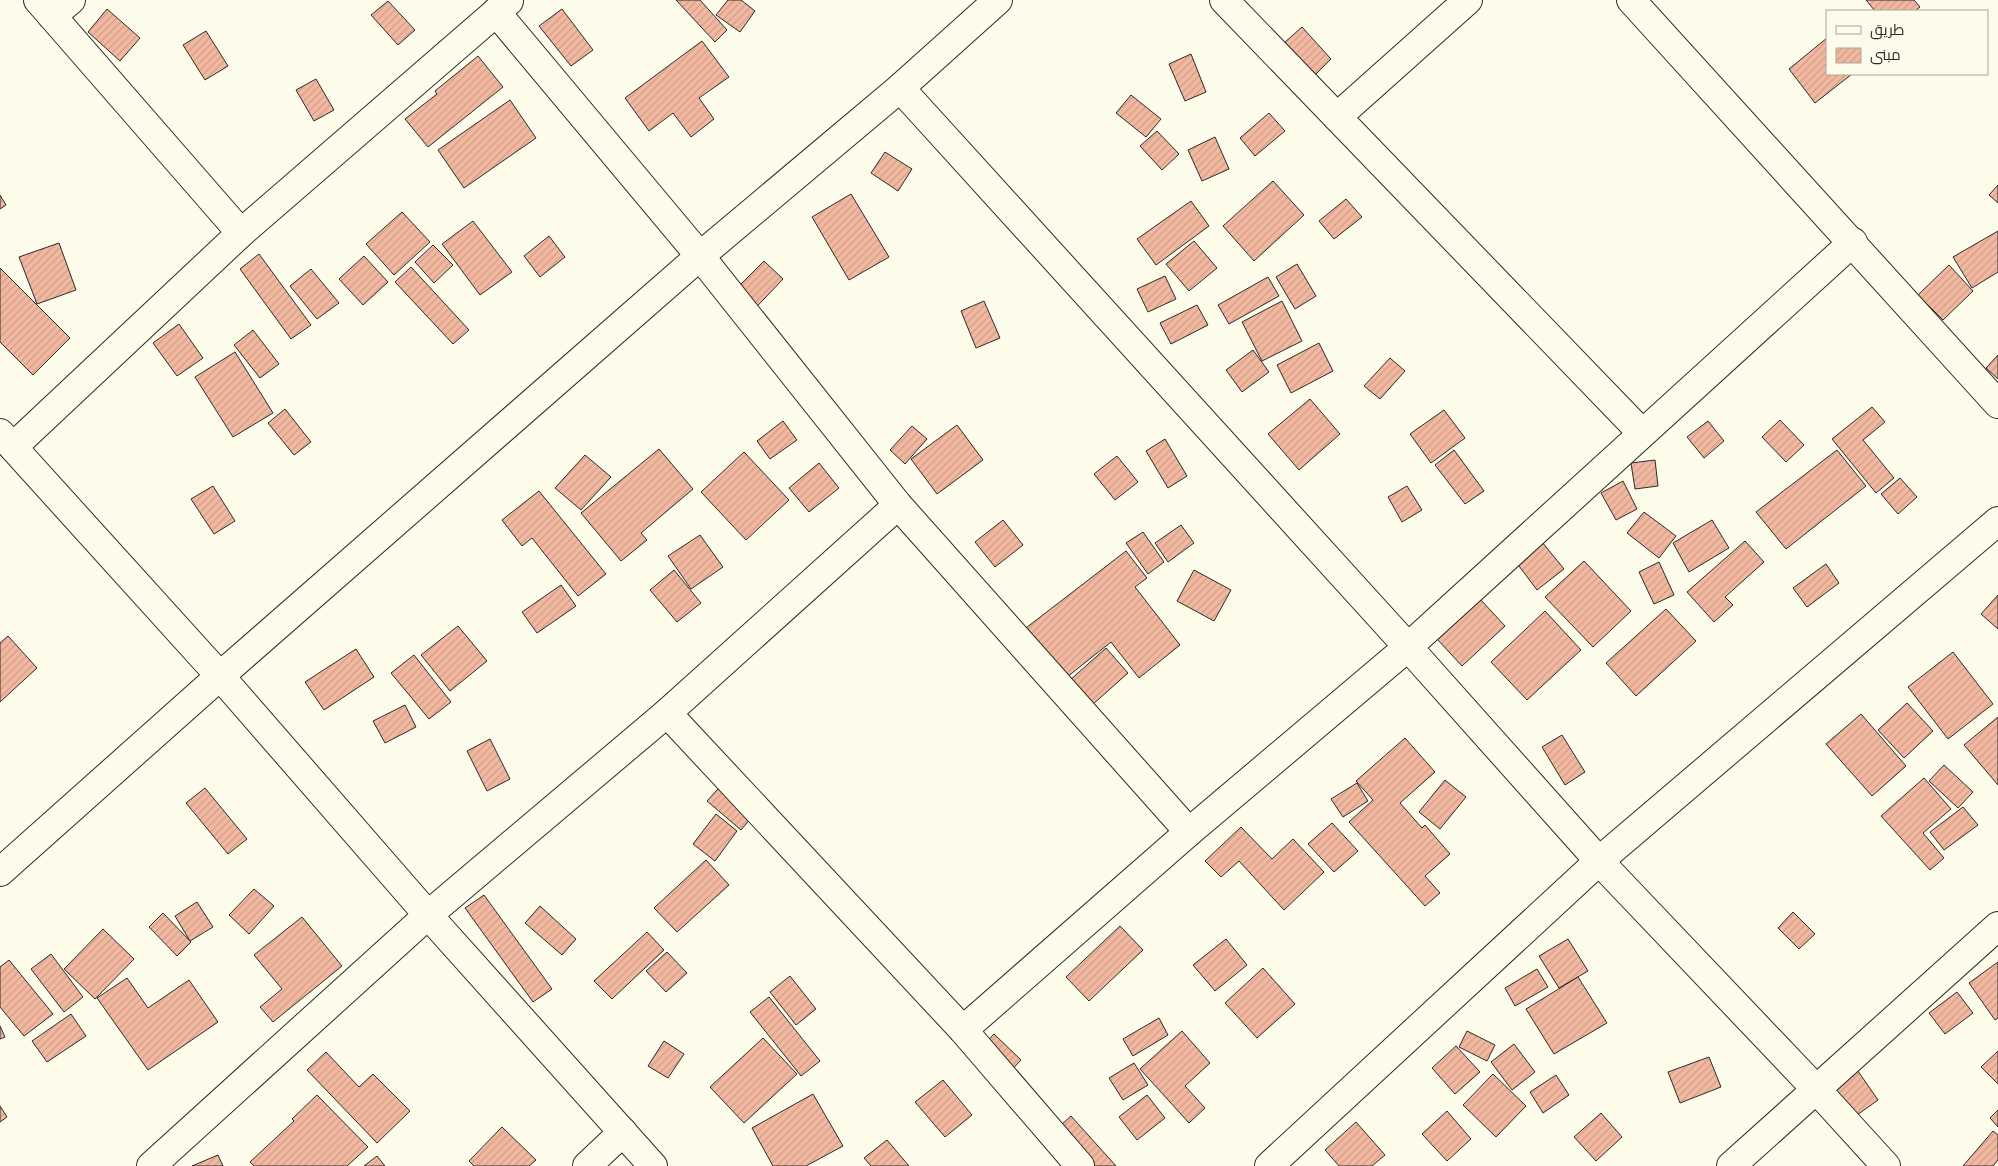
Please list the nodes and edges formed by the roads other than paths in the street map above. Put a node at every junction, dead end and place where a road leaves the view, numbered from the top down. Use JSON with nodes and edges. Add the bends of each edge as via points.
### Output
{"nodes":[{"id":1,"x":998,"y":0,"type":"edge"},
{"id":2,"x":1224,"y":0,"type":"edge"},
{"id":3,"x":1468,"y":0,"type":"edge"},
{"id":4,"x":1631,"y":0,"type":"edge"},
{"id":5,"x":53,"y":5,"type":"edge"},
{"id":6,"x":503,"y":6,"type":"edge"},
{"id":7,"x":900,"y":88,"type":"junction"},
{"id":8,"x":1337,"y":117,"type":"junction"},
{"id":9,"x":241,"y":233,"type":"junction"},
{"id":10,"x":1853,"y":242,"type":"junction"},
{"id":11,"x":700,"y":256,"type":"junction"},
{"id":12,"x":1998,"y":404,"type":"edge"},
{"id":13,"x":1642,"y":432,"type":"junction"},
{"id":14,"x":7,"y":440,"type":"edge"},
{"id":15,"x":898,"y":505,"type":"junction"},
{"id":16,"x":1998,"y":521,"type":"edge"},
{"id":17,"x":1408,"y":647,"type":"junction"},
{"id":18,"x":220,"y":676,"type":"junction"},
{"id":19,"x":667,"y":713,"type":"junction"},
{"id":20,"x":1190,"y":832,"type":"junction"},
{"id":21,"x":1599,"y":861,"type":"junction"},
{"id":22,"x":0,"y":872,"type":"edge"},
{"id":23,"x":428,"y":914,"type":"junction"},
{"id":24,"x":1998,"y":926,"type":"edge"},
{"id":25,"x":963,"y":1030,"type":"junction"},
{"id":26,"x":1815,"y":1088,"type":"junction"},
{"id":27,"x":623,"y":1132,"type":"junction"},
{"id":28,"x":151,"y":1166,"type":"edge"},
{"id":29,"x":587,"y":1166,"type":"edge"},
{"id":30,"x":653,"y":1166,"type":"edge"},
{"id":31,"x":1080,"y":1166,"type":"edge"},
{"id":32,"x":1269,"y":1166,"type":"edge"},
{"id":33,"x":1731,"y":1166,"type":"edge"},
{"id":34,"x":1886,"y":1166,"type":"edge"}],
"edges":[{"from":1,"to":7,"type":"street"},
{"from":2,"to":8,"type":"street"},
{"from":3,"to":8,"type":"street"},
{"from":4,"to":10,"type":"street"},
{"from":5,"to":9,"type":"street"},
{"from":6,"to":9,"type":"street"},
{"from":6,"to":11,"type":"street"},
{"from":7,"to":11,"type":"street"},
{"from":7,"to":17,"type":"street"},
{"from":8,"to":13,"type":"street"},
{"from":9,"to":14,"type":"street"},
{"from":10,"to":12,"type":"street"},
{"from":10,"to":13,"type":"street"},
{"from":11,"to":15,"type":"street"},
{"from":11,"to":18,"type":"street"},
{"from":13,"to":17,"type":"street"},
{"from":14,"to":18,"type":"street"},
{"from":15,"to":19,"type":"street"},
{"from":15,"to":20,"type":"street"},
{"from":16,"to":21,"type":"street"},
{"from":17,"to":20,"type":"street"},
{"from":17,"to":21,"type":"street"},
{"from":18,"to":22,"type":"street"},
{"from":18,"to":23,"type":"street"},
{"from":19,"to":23,"type":"street"},
{"from":19,"to":25,"type":"street"},
{"from":20,"to":25,"type":"street"},
{"from":21,"to":26,"type":"street"},
{"from":21,"to":32,"type":"street"},
{"from":23,"to":27,"type":"street"},
{"from":23,"to":28,"type":"street"},
{"from":24,"to":26,"type":"street"},
{"from":25,"to":31,"type":"street"},
{"from":26,"to":33,"type":"street"},
{"from":26,"to":34,"type":"street"},
{"from":27,"to":29,"type":"street"},
{"from":27,"to":30,"type":"street"}]}
